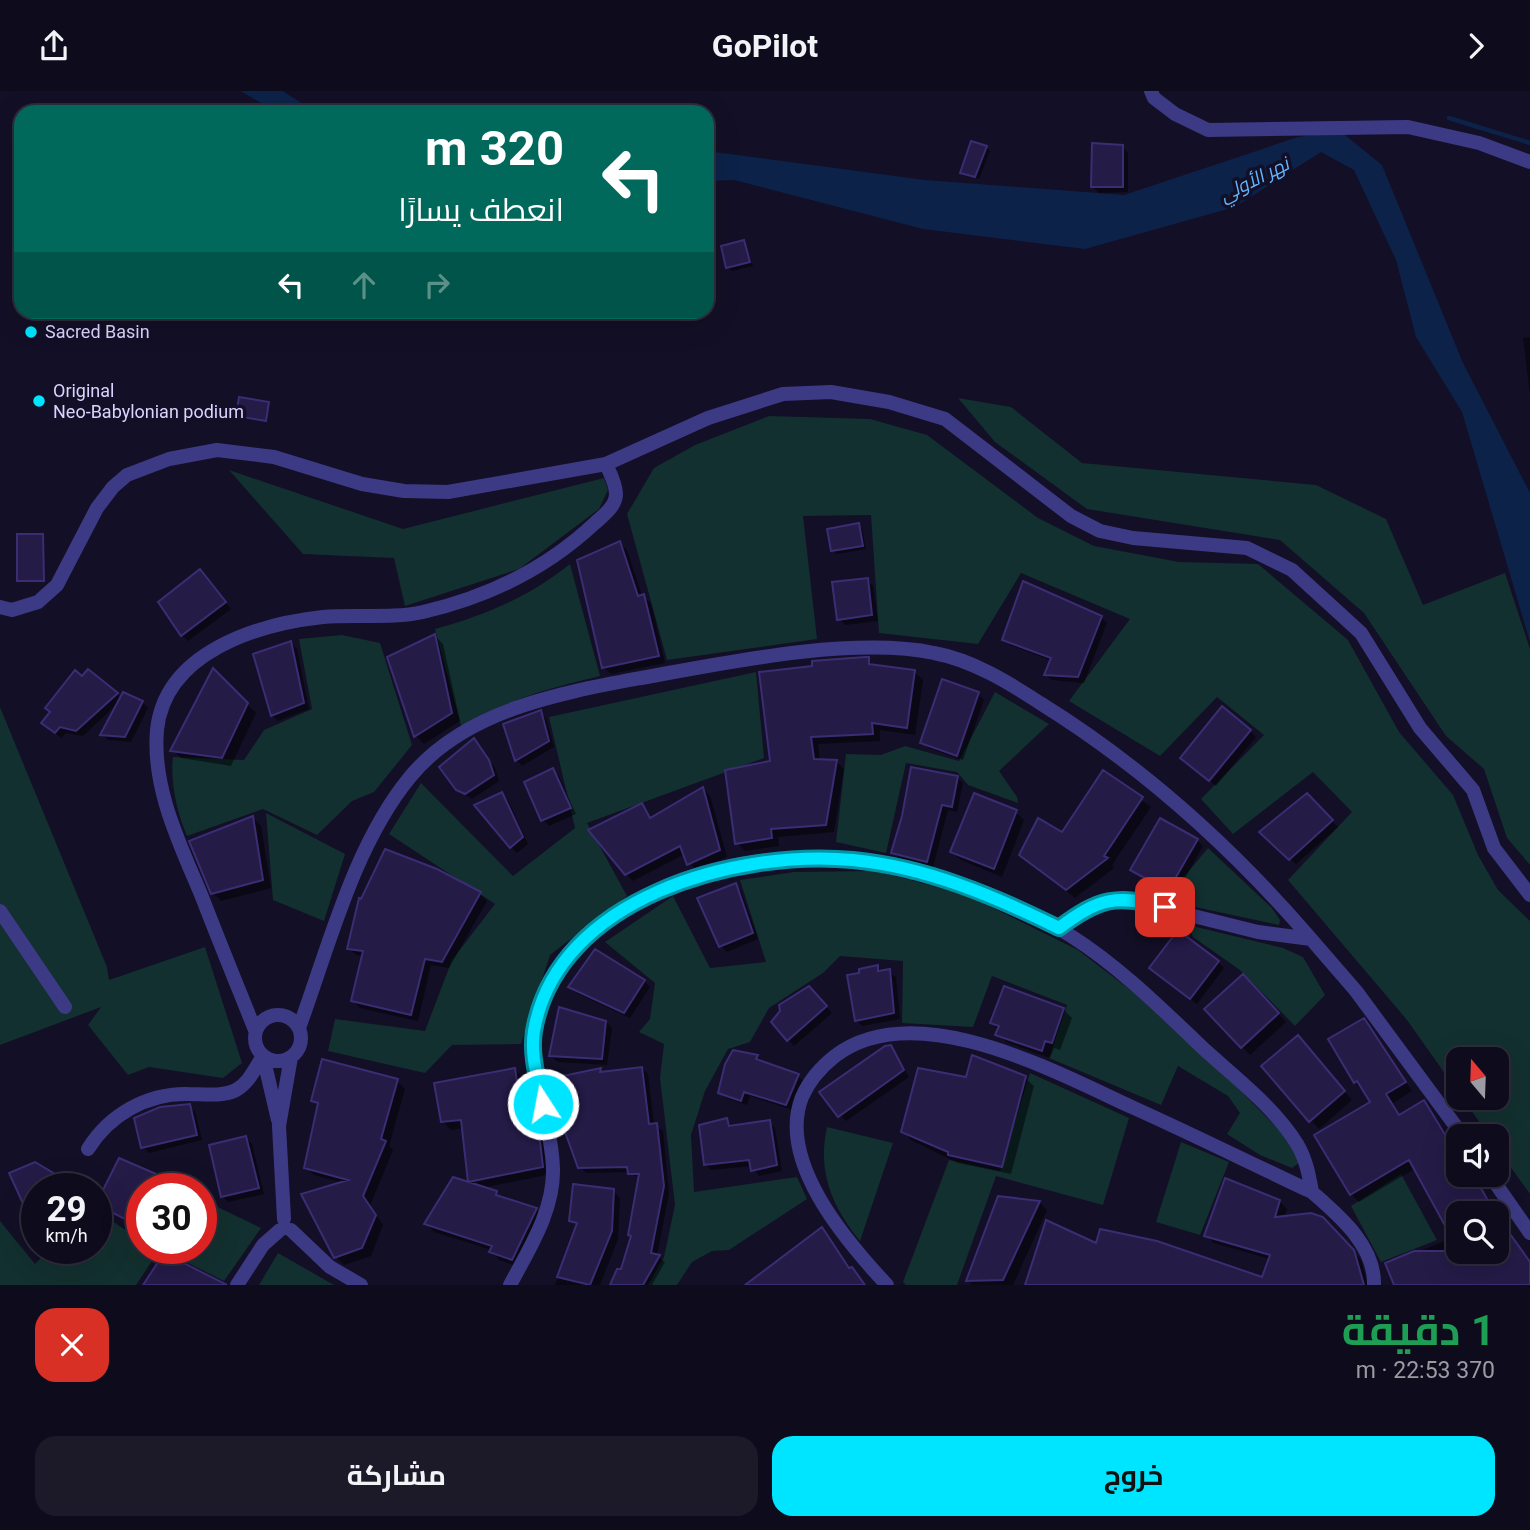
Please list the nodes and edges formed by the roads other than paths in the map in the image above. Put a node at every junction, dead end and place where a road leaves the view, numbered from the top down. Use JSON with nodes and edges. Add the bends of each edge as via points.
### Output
{"nodes":[{"id":1,"x":1151,"y":91,"type":"edge"},
{"id":2,"x":1530,"y":162,"type":"edge"},
{"id":3,"x":606,"y":464,"type":"junction"},
{"id":4,"x":0,"y":607,"type":"edge"},
{"id":5,"x":1530,"y":895,"type":"edge"},
{"id":6,"x":0,"y":911,"type":"edge"},
{"id":7,"x":1059,"y":928,"type":"junction"},
{"id":8,"x":1311,"y":939,"type":"junction"},
{"id":9,"x":65,"y":1007,"type":"dead end"},
{"id":10,"x":299,"y":1028,"type":"junction"},
{"id":11,"x":255,"y":1030,"type":"junction"},
{"id":12,"x":262,"y":1056,"type":"junction"},
{"id":13,"x":292,"y":1057,"type":"junction"},
{"id":14,"x":1454,"y":1124,"type":"edge"},
{"id":15,"x":279,"y":1126,"type":"junction"},
{"id":16,"x":88,"y":1149,"type":"dead end"},
{"id":17,"x":1498,"y":1187,"type":"edge"},
{"id":18,"x":1312,"y":1192,"type":"junction"},
{"id":19,"x":285,"y":1227,"type":"junction"},
{"id":20,"x":1530,"y":1233,"type":"edge"},
{"id":21,"x":237,"y":1285,"type":"edge"},
{"id":22,"x":361,"y":1285,"type":"edge"},
{"id":23,"x":510,"y":1285,"type":"edge"},
{"id":24,"x":887,"y":1285,"type":"edge"},
{"id":25,"x":1374,"y":1285,"type":"edge"}],
"edges":[{"from":1,"to":2,"type":"street","via":[[1160,103],[1201,129],[1408,127],[1468,140]]},
{"from":3,"to":4,"type":"street","via":[[448,492],[414,492],[362,484],[274,457],[217,450],[169,459],[127,475],[113,487],[57,585],[38,602],[12,610]]},
{"from":3,"to":5,"type":"street","via":[[745,404],[783,394],[831,392],[910,406],[945,419],[1071,516],[1100,531],[1231,545],[1264,553],[1292,570],[1361,633],[1420,728],[1473,790],[1494,848]]},
{"from":3,"to":11,"type":"street","via":[[616,495],[612,506],[576,541],[524,576],[421,613],[321,617],[225,642],[189,667],[164,702],[157,730],[164,804]]},
{"from":6,"to":9,"type":"street"},
{"from":7,"to":8,"type":"street","via":[[1096,903],[1125,899],[1258,932]]},
{"from":7,"to":18,"type":"street","via":[[1139,990],[1257,1098],[1296,1142]]},
{"from":7,"to":23,"type":"street","via":[[943,879],[878,863],[831,858],[710,871],[659,891],[610,919],[567,961],[539,1010],[533,1057],[552,1165],[550,1200]]},
{"from":8,"to":10,"type":"street","via":[[1259,880],[1193,817],[1063,717],[956,658],[911,649],[864,648],[694,668],[568,693],[507,711],[447,743],[411,776],[361,859]]},
{"from":8,"to":14,"type":"street","via":[[1419,1072]]},
{"from":10,"to":11,"type":"street","via":[[280,1015],[265,1018]]},
{"from":10,"to":13,"type":"street","via":[[300,1044]]},
{"from":11,"to":12,"type":"street","via":[[255,1044]]},
{"from":12,"to":13,"type":"street","via":[[276,1062]]},
{"from":12,"to":15,"type":"street"},
{"from":12,"to":16,"type":"street","via":[[247,1082],[234,1091],[178,1094],[140,1103],[101,1128]]},
{"from":13,"to":15,"type":"street"},
{"from":15,"to":19,"type":"street"},
{"from":17,"to":20,"type":"street"},
{"from":18,"to":24,"type":"street","via":[[1031,1062],[945,1038],[880,1035],[845,1049],[816,1074],[805,1090],[795,1124],[798,1155],[812,1185]]},
{"from":18,"to":25,"type":"street","via":[[1363,1246]]},
{"from":19,"to":21,"type":"street","via":[[263,1245]]},
{"from":19,"to":22,"type":"street","via":[[330,1267]]}]}
